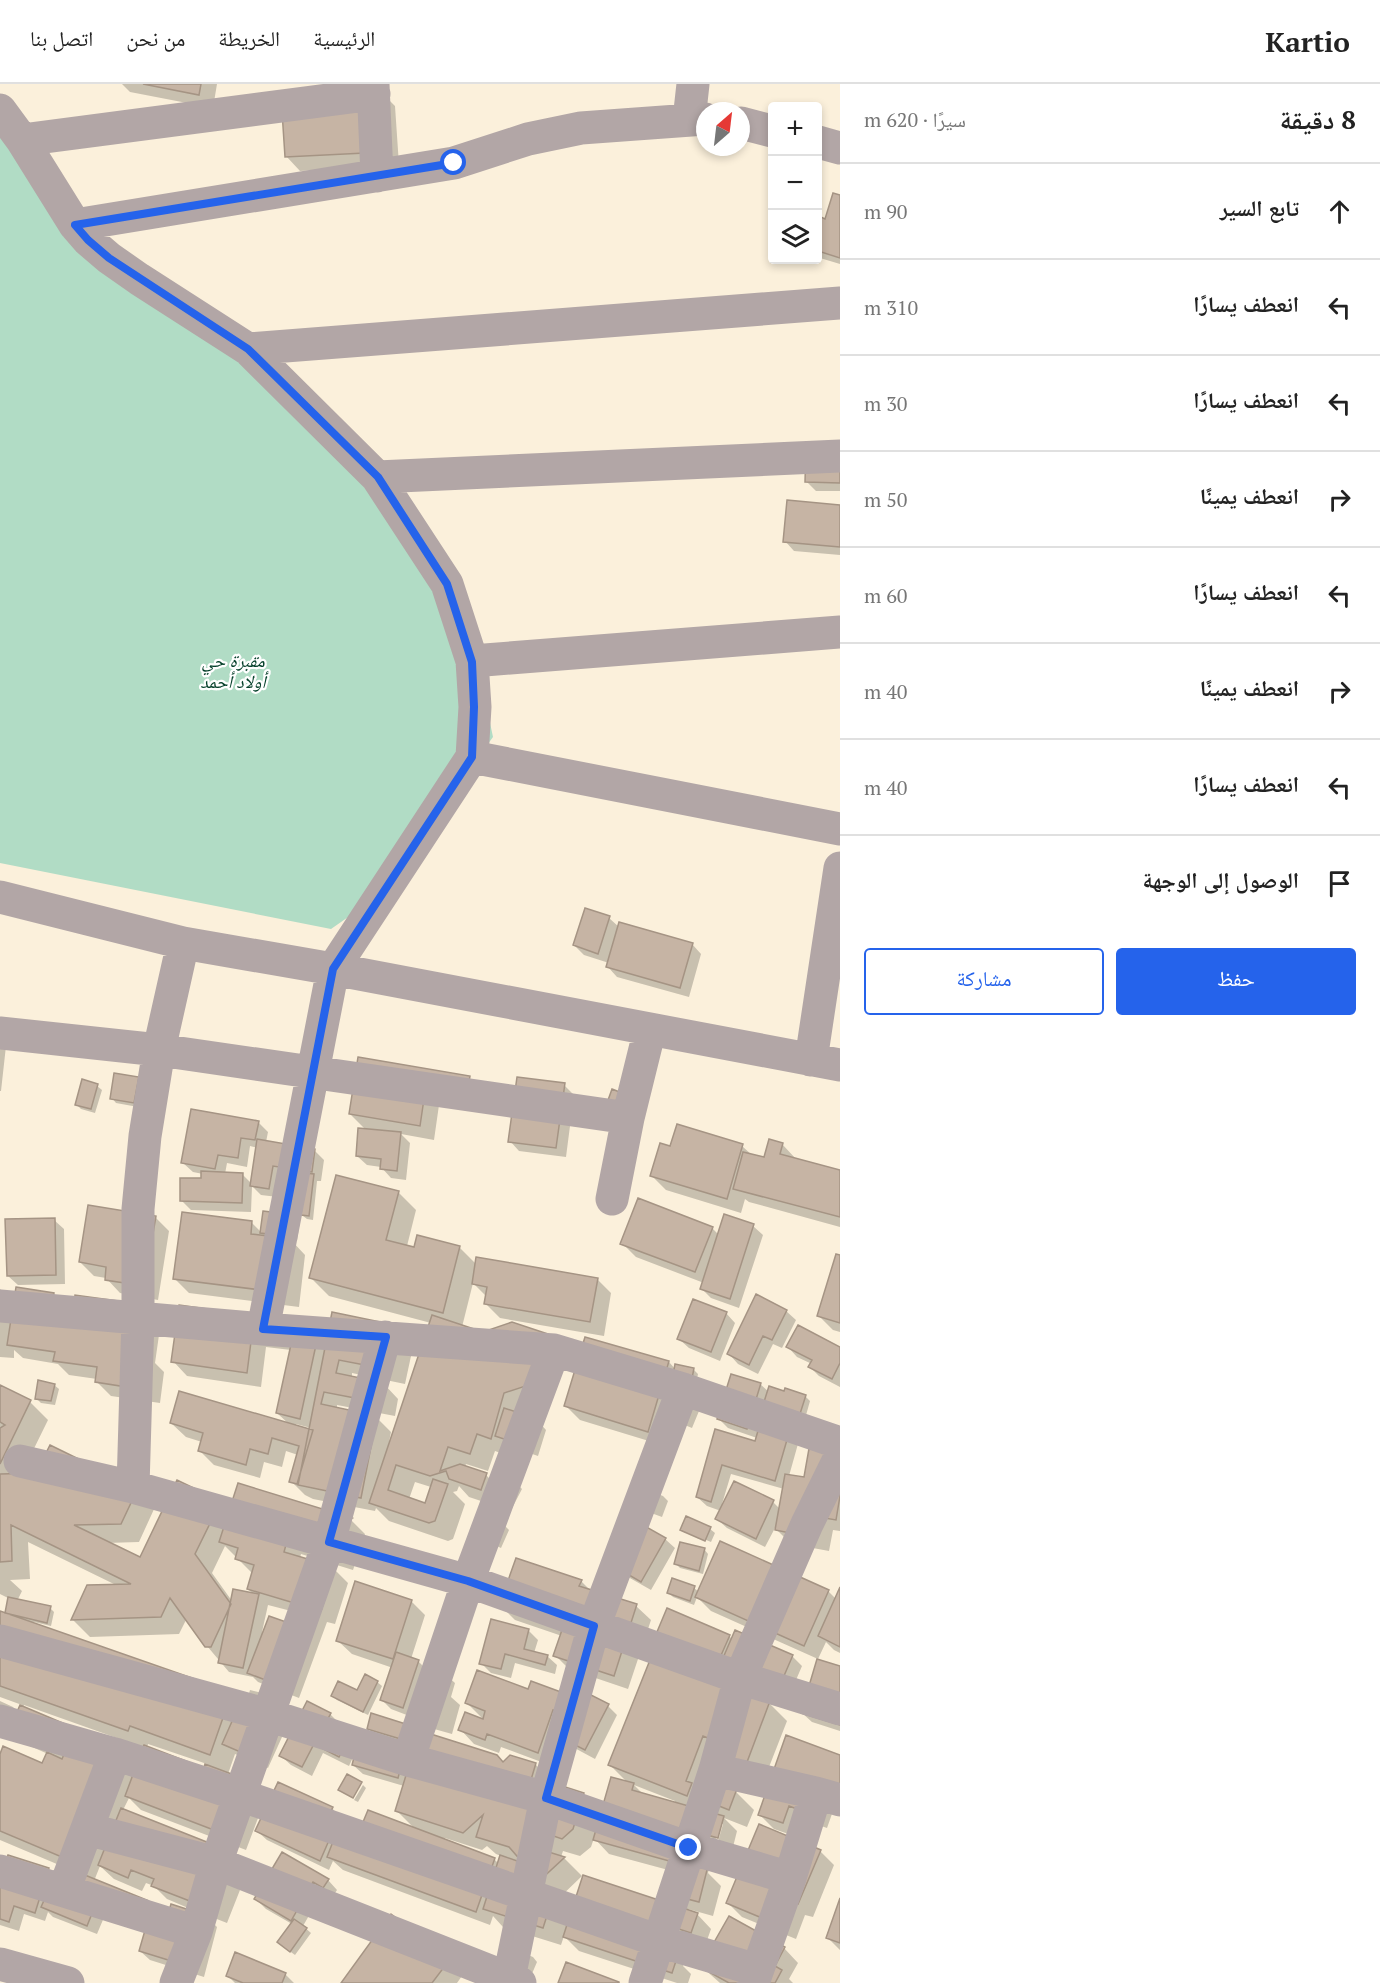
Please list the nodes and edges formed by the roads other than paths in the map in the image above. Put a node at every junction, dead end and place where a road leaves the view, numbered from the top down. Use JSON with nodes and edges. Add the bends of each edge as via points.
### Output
{"nodes":[{"id":1,"x":693,"y":84,"type":"edge"},
{"id":2,"x":374,"y":89,"type":"edge"},
{"id":3,"x":0,"y":110,"type":"edge"},
{"id":4,"x":696,"y":110,"type":"edge"},
{"id":5,"x":696,"y":119,"type":"edge"},
{"id":6,"x":750,"y":125,"type":"edge"},
{"id":7,"x":768,"y":130,"type":"edge"},
{"id":8,"x":22,"y":140,"type":"junction"},
{"id":9,"x":822,"y":143,"type":"edge"},
{"id":10,"x":840,"y":148,"type":"edge"},
{"id":11,"x":377,"y":176,"type":"junction"},
{"id":12,"x":75,"y":225,"type":"junction"},
{"id":13,"x":840,"y":303,"type":"edge"},
{"id":14,"x":248,"y":349,"type":"junction"},
{"id":15,"x":840,"y":456,"type":"edge"},
{"id":16,"x":378,"y":477,"type":"junction"},
{"id":17,"x":839,"y":626,"type":"edge"},
{"id":18,"x":472,"y":662,"type":"junction"},
{"id":19,"x":472,"y":757,"type":"junction"},
{"id":20,"x":840,"y":829,"type":"edge"},
{"id":21,"x":840,"y":867,"type":"edge"},
{"id":22,"x":0,"y":897,"type":"edge"},
{"id":23,"x":183,"y":943,"type":"junction"},
{"id":24,"x":333,"y":969,"type":"junction"},
{"id":25,"x":650,"y":1029,"type":"junction"},
{"id":26,"x":0,"y":1034,"type":"edge"},
{"id":27,"x":159,"y":1050,"type":"junction"},
{"id":28,"x":825,"y":1063,"type":"edge"},
{"id":29,"x":313,"y":1072,"type":"junction"},
{"id":30,"x":628,"y":1118,"type":"junction"},
{"id":31,"x":612,"y":1199,"type":"dead end"},
{"id":32,"x":0,"y":1306,"type":"edge"},
{"id":33,"x":138,"y":1317,"type":"junction"},
{"id":34,"x":263,"y":1329,"type":"junction"},
{"id":35,"x":386,"y":1337,"type":"junction"},
{"id":36,"x":554,"y":1350,"type":"junction"},
{"id":37,"x":683,"y":1389,"type":"junction"},
{"id":38,"x":840,"y":1443,"type":"edge"},
{"id":39,"x":840,"y":1457,"type":"edge"},
{"id":40,"x":20,"y":1461,"type":"dead end"},
{"id":41,"x":133,"y":1487,"type":"junction"},
{"id":42,"x":329,"y":1542,"type":"junction"},
{"id":43,"x":468,"y":1581,"type":"junction"},
{"id":44,"x":594,"y":1626,"type":"junction"},
{"id":45,"x":0,"y":1641,"type":"edge"},
{"id":46,"x":741,"y":1678,"type":"junction"},
{"id":47,"x":840,"y":1709,"type":"edge"},
{"id":48,"x":268,"y":1715,"type":"junction"},
{"id":49,"x":0,"y":1721,"type":"edge"},
{"id":50,"x":115,"y":1754,"type":"junction"},
{"id":51,"x":408,"y":1760,"type":"junction"},
{"id":52,"x":714,"y":1770,"type":"junction"},
{"id":53,"x":240,"y":1795,"type":"junction"},
{"id":54,"x":828,"y":1796,"type":"edge"},
{"id":55,"x":546,"y":1798,"type":"junction"},
{"id":56,"x":87,"y":1829,"type":"junction"},
{"id":57,"x":689,"y":1848,"type":"junction"},
{"id":58,"x":216,"y":1863,"type":"junction"},
{"id":59,"x":0,"y":1871,"type":"edge"},
{"id":60,"x":790,"y":1878,"type":"junction"},
{"id":61,"x":64,"y":1890,"type":"junction"},
{"id":62,"x":525,"y":1893,"type":"junction"},
{"id":63,"x":196,"y":1932,"type":"junction"},
{"id":64,"x":659,"y":1941,"type":"junction"},
{"id":65,"x":0,"y":1964,"type":"edge"},
{"id":66,"x":755,"y":1976,"type":"edge"},
{"id":67,"x":512,"y":1982,"type":"edge"},
{"id":68,"x":68,"y":1983,"type":"edge"},
{"id":69,"x":176,"y":1983,"type":"edge"},
{"id":70,"x":645,"y":1983,"type":"edge"}],
"edges":[{"from":1,"to":4,"type":"street"},
{"from":2,"to":8,"type":"street"},
{"from":2,"to":11,"type":"street"},
{"from":3,"to":8,"type":"street"},
{"from":5,"to":11,"type":"street","via":[[582,128],[528,139],[454,163]]},
{"from":6,"to":7,"type":"street"},
{"from":8,"to":12,"type":"street"},
{"from":9,"to":10,"type":"street"},
{"from":11,"to":12,"type":"street"},
{"from":12,"to":14,"type":"street","via":[[109,258]]},
{"from":13,"to":14,"type":"street"},
{"from":14,"to":16,"type":"street"},
{"from":15,"to":16,"type":"street"},
{"from":16,"to":18,"type":"street","via":[[447,584]]},
{"from":17,"to":18,"type":"street"},
{"from":18,"to":19,"type":"street"},
{"from":19,"to":20,"type":"street"},
{"from":19,"to":24,"type":"street"},
{"from":21,"to":28,"type":"street"},
{"from":22,"to":23,"type":"street"},
{"from":23,"to":24,"type":"street"},
{"from":23,"to":27,"type":"street"},
{"from":24,"to":25,"type":"street"},
{"from":24,"to":29,"type":"street"},
{"from":25,"to":28,"type":"street"},
{"from":25,"to":30,"type":"street"},
{"from":26,"to":27,"type":"street"},
{"from":27,"to":29,"type":"street"},
{"from":27,"to":33,"type":"street","via":[[138,1209]]},
{"from":29,"to":30,"type":"street"},
{"from":29,"to":34,"type":"street"},
{"from":30,"to":31,"type":"street"},
{"from":32,"to":33,"type":"street"},
{"from":33,"to":34,"type":"street"},
{"from":33,"to":41,"type":"street"},
{"from":34,"to":35,"type":"street"},
{"from":35,"to":36,"type":"street"},
{"from":35,"to":42,"type":"street"},
{"from":36,"to":37,"type":"street"},
{"from":36,"to":43,"type":"street"},
{"from":37,"to":38,"type":"street"},
{"from":37,"to":44,"type":"street"},
{"from":39,"to":46,"type":"street"},
{"from":40,"to":41,"type":"street"},
{"from":41,"to":42,"type":"street"},
{"from":42,"to":43,"type":"street"},
{"from":42,"to":48,"type":"street"},
{"from":43,"to":44,"type":"street"},
{"from":43,"to":51,"type":"street"},
{"from":44,"to":46,"type":"street"},
{"from":44,"to":55,"type":"street"},
{"from":45,"to":48,"type":"street"},
{"from":46,"to":47,"type":"street"},
{"from":46,"to":52,"type":"street"},
{"from":48,"to":51,"type":"street"},
{"from":48,"to":53,"type":"street"},
{"from":49,"to":50,"type":"street"},
{"from":50,"to":53,"type":"street"},
{"from":50,"to":56,"type":"street"},
{"from":51,"to":55,"type":"street"},
{"from":52,"to":54,"type":"street"},
{"from":52,"to":57,"type":"street"},
{"from":53,"to":58,"type":"street"},
{"from":53,"to":62,"type":"street"},
{"from":54,"to":60,"type":"street"},
{"from":55,"to":57,"type":"street"},
{"from":55,"to":62,"type":"street"},
{"from":56,"to":58,"type":"street"},
{"from":56,"to":61,"type":"street"},
{"from":57,"to":60,"type":"street"},
{"from":57,"to":64,"type":"street"},
{"from":58,"to":63,"type":"street"},
{"from":58,"to":67,"type":"street"},
{"from":59,"to":61,"type":"street"},
{"from":60,"to":66,"type":"street"},
{"from":61,"to":63,"type":"street"},
{"from":62,"to":64,"type":"street"},
{"from":62,"to":67,"type":"street"},
{"from":63,"to":69,"type":"street"},
{"from":64,"to":66,"type":"street"},
{"from":64,"to":70,"type":"street"},
{"from":65,"to":68,"type":"street"}]}
